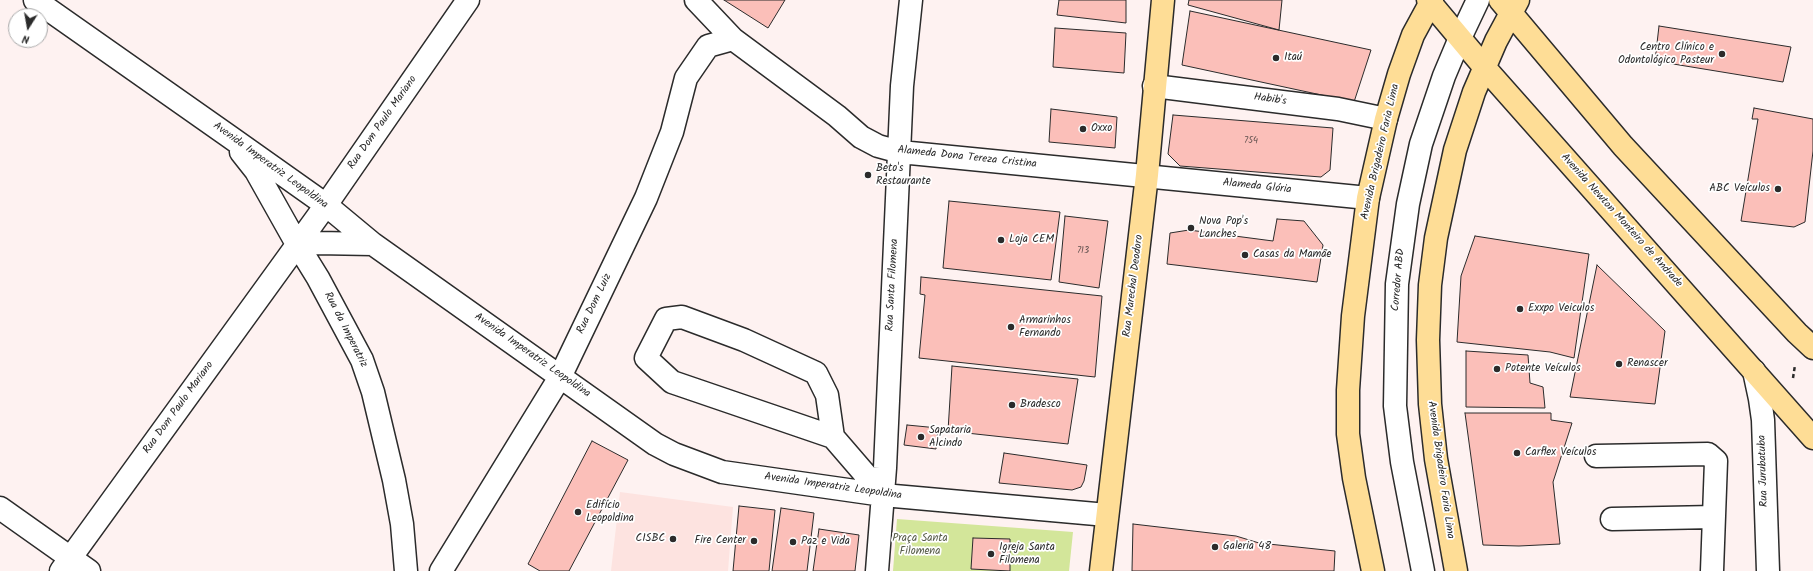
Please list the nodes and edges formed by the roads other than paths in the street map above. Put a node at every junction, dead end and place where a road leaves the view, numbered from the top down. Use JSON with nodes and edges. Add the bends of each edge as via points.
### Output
{"nodes":[{"id":1,"x":35,"y":0,"type":"edge"},
{"id":2,"x":468,"y":0,"type":"edge"},
{"id":3,"x":696,"y":0,"type":"edge"},
{"id":4,"x":911,"y":0,"type":"edge"},
{"id":5,"x":1163,"y":0,"type":"edge"},
{"id":6,"x":1478,"y":0,"type":"edge"},
{"id":7,"x":1430,"y":1,"type":"edge"},
{"id":8,"x":1509,"y":4,"type":"edge"},
{"id":9,"x":1460,"y":38,"type":"junction"},
{"id":10,"x":733,"y":39,"type":"junction"},
{"id":11,"x":1485,"y":68,"type":"junction"},
{"id":12,"x":1154,"y":86,"type":"junction"},
{"id":13,"x":1386,"y":119,"type":"junction"},
{"id":14,"x":230,"y":136,"type":"junction"},
{"id":15,"x":900,"y":152,"type":"junction"},
{"id":16,"x":1147,"y":175,"type":"junction"},
{"id":17,"x":1368,"y":198,"type":"junction"},
{"id":18,"x":326,"y":206,"type":"junction"},
{"id":19,"x":297,"y":244,"type":"junction"},
{"id":20,"x":373,"y":244,"type":"junction"},
{"id":21,"x":1804,"y":354,"type":"edge"},
{"id":22,"x":1754,"y":371,"type":"junction"},
{"id":23,"x":560,"y":377,"type":"junction"},
{"id":24,"x":833,"y":437,"type":"junction"},
{"id":25,"x":1813,"y":438,"type":"edge"},
{"id":26,"x":1596,"y":456,"type":"dead end"},
{"id":27,"x":883,"y":495,"type":"junction"},
{"id":28,"x":0,"y":508,"type":"edge"},
{"id":29,"x":1107,"y":515,"type":"junction"},
{"id":30,"x":1714,"y":517,"type":"junction"},
{"id":31,"x":1612,"y":520,"type":"dead end"},
{"id":32,"x":65,"y":565,"type":"edge"},
{"id":33,"x":89,"y":571,"type":"edge"},
{"id":34,"x":406,"y":571,"type":"edge"},
{"id":35,"x":441,"y":571,"type":"edge"},
{"id":36,"x":877,"y":571,"type":"edge"},
{"id":37,"x":1101,"y":571,"type":"edge"},
{"id":38,"x":1374,"y":571,"type":"edge"},
{"id":39,"x":1423,"y":571,"type":"edge"},
{"id":40,"x":1456,"y":571,"type":"edge"},
{"id":41,"x":1712,"y":571,"type":"edge"},
{"id":42,"x":1768,"y":571,"type":"edge"}],
"edges":[{"from":1,"to":14,"type":"street","name":"Avenida Imperatriz Leopoldina"},
{"from":2,"to":18,"type":"street","name":"Rua Dom Paulo Mariano"},
{"from":3,"to":10,"type":"street","name":"Alameda Dona Tereza Cristina"},
{"from":4,"to":15,"type":"street","name":"Rua Santa Filomena","via":[[911,88]]},
{"from":5,"to":12,"type":"main road","name":"Rua Marechal Deodoro"},
{"from":6,"to":9,"type":"street","name":"Corredor ABD"},
{"from":7,"to":9,"type":"main road","name":"Avenida Newton Monteiro de Andrade"},
{"from":7,"to":13,"type":"main road","name":"Avenida Brigadeiro Faria Lima","via":[[1413,35]]},
{"from":8,"to":11,"type":"main road","name":"Avenida Brigadeiro Faria Lima"},
{"from":8,"to":21,"type":"main road","via":[[1623,146],[1786,322]]},
{"from":9,"to":11,"type":"main road","name":"Avenida Newton Monteiro de Andrade"},
{"from":9,"to":39,"type":"street","name":"Corredor ABD","via":[[1421,144],[1408,204],[1397,284],[1395,406],[1402,462]]},
{"from":10,"to":15,"type":"street","name":"Alameda Dona Tereza Cristina","via":[[837,116],[861,137],[878,146]]},
{"from":10,"to":23,"type":"street","name":"Rua Dom Luiz","via":[[708,46],[686,78],[672,132],[646,198]]},
{"from":11,"to":22,"type":"main road","name":"Avenida Newton Monteiro de Andrade"},
{"from":11,"to":40,"type":"main road","name":"Avenida Brigadeiro Faria Lima","via":[[1474,92],[1455,150],[1436,238],[1430,285],[1430,404],[1436,459]]},
{"from":12,"to":13,"type":"street","name":"Habib's","via":[[1338,110]]},
{"from":12,"to":16,"type":"main road","name":"Rua Marechal Deodoro"},
{"from":13,"to":17,"type":"main road","name":"Avenida Brigadeiro Faria Lima"},
{"from":14,"to":18,"type":"street","name":"Avenida Imperatriz Leopoldina"},
{"from":14,"to":19,"type":"street","name":"Rua da Imperatriz","via":[[256,171]]},
{"from":15,"to":16,"type":"street","name":"Alameda Dona Tereza Cristina"},
{"from":15,"to":27,"type":"street","name":"Rua Santa Filomena"},
{"from":16,"to":17,"type":"street","name":"Alameda Glória"},
{"from":16,"to":29,"type":"main road","name":"Rua Marechal Deodoro"},
{"from":17,"to":38,"type":"main road","name":"Avenida Brigadeiro Faria Lima","via":[[1354,316],[1348,434],[1354,478]]},
{"from":18,"to":19,"type":"street","name":"Rua Dom Paulo Mariano"},
{"from":18,"to":20,"type":"street","name":"Avenida Imperatriz Leopoldina"},
{"from":19,"to":20,"type":"street"},
{"from":19,"to":32,"type":"street","name":"Rua Dom Paulo Mariano"},
{"from":19,"to":34,"type":"street","name":"Rua da Imperatriz","via":[[348,332],[362,360],[373,392],[394,480],[402,524]]},
{"from":20,"to":23,"type":"street","name":"Avenida Imperatriz Leopoldina"},
{"from":22,"to":25,"type":"main road","name":"Avenida Newton Monteiro de Andrade"},
{"from":22,"to":42,"type":"street","name":"Rua Jurubatuba","via":[[1763,420]]},
{"from":23,"to":27,"type":"street","name":"Avenida Imperatriz Leopoldina","via":[[655,444],[696,463],[722,472]]},
{"from":23,"to":35,"type":"street","name":"Rua Dom Luiz"},
{"from":24,"to":24,"type":"street","via":[[672,382],[646,358],[666,319],[682,317],[744,340],[816,373],[827,395]]},
{"from":24,"to":27,"type":"street"},
{"from":26,"to":30,"type":"street","via":[[1708,454],[1716,461]]},
{"from":27,"to":29,"type":"street","name":"Avenida Imperatriz Leopoldina"},
{"from":27,"to":36,"type":"street","name":"Rua Santa Filomena"},
{"from":28,"to":32,"type":"street"},
{"from":29,"to":37,"type":"main road","name":"Rua Marechal Deodoro"},
{"from":30,"to":31,"type":"street"},
{"from":30,"to":41,"type":"street"},
{"from":32,"to":33,"type":"street"}]}
